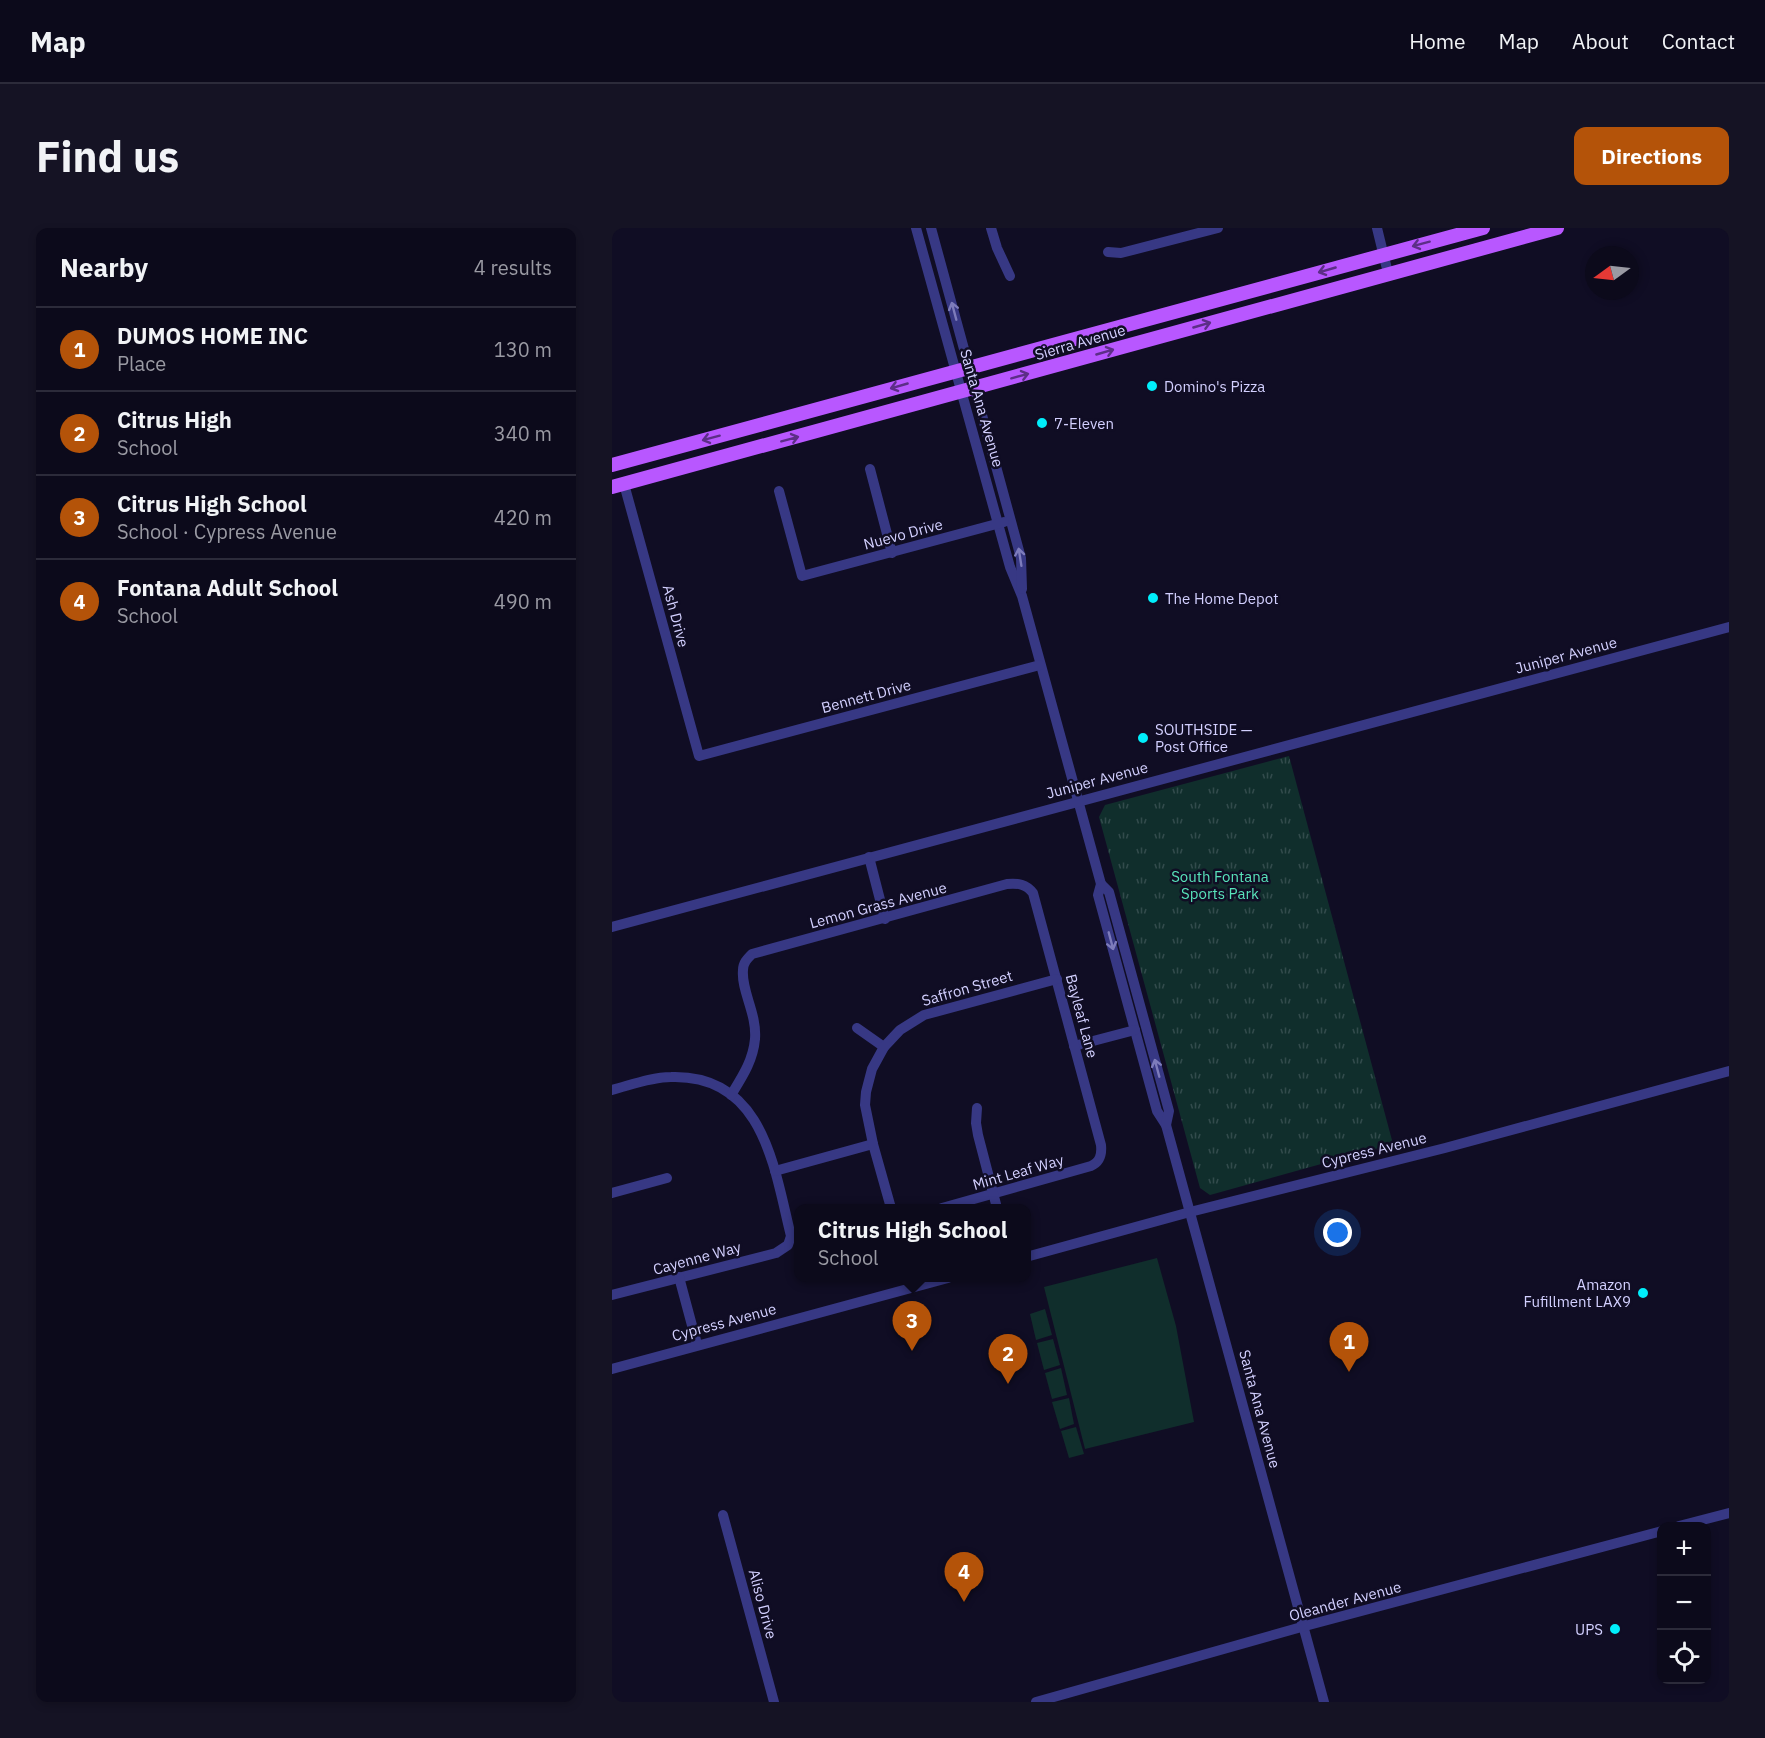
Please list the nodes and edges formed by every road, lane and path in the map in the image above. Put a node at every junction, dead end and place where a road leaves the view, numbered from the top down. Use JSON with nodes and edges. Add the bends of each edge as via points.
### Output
{"nodes":[{"id":1,"x":916,"y":228,"type":"edge"},
{"id":2,"x":931,"y":228,"type":"edge"},
{"id":3,"x":991,"y":228,"type":"edge"},
{"id":4,"x":1218,"y":228,"type":"edge"},
{"id":5,"x":1377,"y":228,"type":"edge"},
{"id":6,"x":1483,"y":228,"type":"edge"},
{"id":7,"x":1526,"y":228,"type":"edge"},
{"id":8,"x":1557,"y":228,"type":"edge"},
{"id":9,"x":1108,"y":252,"type":"dead end"},
{"id":10,"x":1383,"y":254,"type":"junction"},
{"id":11,"x":1461,"y":254,"type":"junction"},
{"id":12,"x":1388,"y":273,"type":"junction"},
{"id":13,"x":1010,"y":276,"type":"dead end"},
{"id":14,"x":962,"y":369,"type":"junction"},
{"id":15,"x":968,"y":390,"type":"junction"},
{"id":16,"x":612,"y":465,"type":"edge"},
{"id":17,"x":870,"y":469,"type":"dead end"},
{"id":18,"x":618,"y":485,"type":"edge"},
{"id":19,"x":779,"y":491,"type":"dead end"},
{"id":20,"x":1011,"y":520,"type":"junction"},
{"id":21,"x":998,"y":524,"type":"junction"},
{"id":22,"x":892,"y":553,"type":"junction"},
{"id":23,"x":1022,"y":596,"type":"junction"},
{"id":24,"x":1729,"y":627,"type":"edge"},
{"id":25,"x":1040,"y":665,"type":"junction"},
{"id":26,"x":699,"y":756,"type":"joint"},
{"id":27,"x":1077,"y":801,"type":"junction"},
{"id":28,"x":869,"y":857,"type":"junction"},
{"id":29,"x":1101,"y":884,"type":"junction"},
{"id":30,"x":1023,"y":885,"type":"joint"},
{"id":31,"x":885,"y":919,"type":"junction"},
{"id":32,"x":612,"y":926,"type":"edge"},
{"id":33,"x":1056,"y":979,"type":"junction"},
{"id":34,"x":857,"y":1028,"type":"dead end"},
{"id":35,"x":1135,"y":1030,"type":"junction"},
{"id":36,"x":1074,"y":1046,"type":"junction"},
{"id":37,"x":884,"y":1047,"type":"junction"},
{"id":38,"x":1729,"y":1071,"type":"edge"},
{"id":39,"x":612,"y":1090,"type":"edge"},
{"id":40,"x":731,"y":1095,"type":"junction"},
{"id":41,"x":977,"y":1108,"type":"dead end"},
{"id":42,"x":1166,"y":1125,"type":"junction"},
{"id":43,"x":873,"y":1144,"type":"junction"},
{"id":44,"x":1100,"y":1160,"type":"joint"},
{"id":45,"x":775,"y":1171,"type":"junction"},
{"id":46,"x":667,"y":1178,"type":"dead end"},
{"id":47,"x":612,"y":1193,"type":"edge"},
{"id":48,"x":994,"y":1195,"type":"junction"},
{"id":49,"x":890,"y":1204,"type":"edge"},
{"id":50,"x":961,"y":1204,"type":"edge"},
{"id":51,"x":996,"y":1204,"type":"edge"},
{"id":52,"x":1190,"y":1212,"type":"junction"},
{"id":53,"x":1031,"y":1256,"type":"edge"},
{"id":54,"x":679,"y":1277,"type":"junction"},
{"id":55,"x":933,"y":1282,"type":"edge"},
{"id":56,"x":612,"y":1295,"type":"edge"},
{"id":57,"x":697,"y":1344,"type":"junction"},
{"id":58,"x":612,"y":1369,"type":"edge"},
{"id":59,"x":1729,"y":1513,"type":"edge"},
{"id":60,"x":723,"y":1515,"type":"dead end"},
{"id":61,"x":1697,"y":1522,"type":"edge"},
{"id":62,"x":1657,"y":1532,"type":"edge"},
{"id":63,"x":1305,"y":1626,"type":"junction"},
{"id":64,"x":774,"y":1702,"type":"edge"},
{"id":65,"x":1036,"y":1702,"type":"edge"},
{"id":66,"x":1324,"y":1702,"type":"edge"}],
"edges":[{"from":1,"to":14,"type":"street","name":"Santa Ana Avenue"},
{"from":14,"to":2,"type":"street","name":"Santa Ana Avenue","one_way":true},
{"from":3,"to":13,"type":"street"},
{"from":4,"to":9,"type":"street","via":[[1121,253]]},
{"from":5,"to":10,"type":"street"},
{"from":6,"to":10,"type":"main road","name":"Sierra Avenue","one_way":true},
{"from":7,"to":11,"type":"main road","via":[[1486,239]]},
{"from":8,"to":11,"type":"main road","name":"Sierra Avenue"},
{"from":10,"to":12,"type":"street"},
{"from":10,"to":14,"type":"main road","name":"Sierra Avenue","one_way":true},
{"from":11,"to":12,"type":"main road","name":"Sierra Avenue"},
{"from":15,"to":12,"type":"main road","name":"Sierra Avenue","one_way":true},
{"from":14,"to":15,"type":"street","name":"Santa Ana Avenue"},
{"from":14,"to":16,"type":"main road","name":"Sierra Avenue","one_way":true},
{"from":18,"to":15,"type":"main road","name":"Sierra Avenue","one_way":true},
{"from":15,"to":20,"type":"street","name":"Santa Ana Avenue"},
{"from":15,"to":21,"type":"street","name":"Santa Ana Avenue"},
{"from":17,"to":22,"type":"street"},
{"from":18,"to":26,"type":"street","name":"Ash Drive"},
{"from":19,"to":22,"type":"street","name":"Nuevo Drive","via":[[802,576]]},
{"from":20,"to":21,"type":"street","name":"Nuevo Drive"},
{"from":23,"to":20,"type":"street","name":"Santa Ana Avenue","one_way":true,"via":[[1021,558]]},
{"from":21,"to":22,"type":"street","name":"Nuevo Drive"},
{"from":21,"to":23,"type":"street","name":"Santa Ana Avenue"},
{"from":23,"to":25,"type":"street","name":"Santa Ana Avenue"},
{"from":24,"to":27,"type":"street","name":"Juniper Avenue"},
{"from":25,"to":26,"type":"street","name":"Bennett Drive"},
{"from":25,"to":27,"type":"street","name":"Santa Ana Avenue"},
{"from":27,"to":28,"type":"street","name":"Juniper Avenue"},
{"from":27,"to":29,"type":"street","name":"Santa Ana Avenue"},
{"from":28,"to":31,"type":"street"},
{"from":28,"to":32,"type":"street","name":"Juniper Avenue"},
{"from":29,"to":35,"type":"street","name":"Santa Ana Avenue","one_way":true,"via":[[1098,895]]},
{"from":42,"to":29,"type":"street","name":"Santa Ana Avenue","one_way":true,"via":[[1167,1102],[1109,892]]},
{"from":30,"to":31,"type":"street","name":"Lemon Grass Avenue","via":[[1008,884]]},
{"from":30,"to":33,"type":"street","name":"Bayleaf Lane","via":[[1033,893]]},
{"from":31,"to":40,"type":"street","name":"Lemon Grass Avenue","via":[[752,954],[744,963],[755,1041],[748,1067]]},
{"from":33,"to":36,"type":"street","name":"Bayleaf Lane"},
{"from":33,"to":37,"type":"street","name":"Saffron Street","via":[[924,1015],[900,1030]]},
{"from":34,"to":37,"type":"street"},
{"from":35,"to":36,"type":"street"},
{"from":35,"to":42,"type":"street","name":"Santa Ana Avenue","via":[[1157,1111]]},
{"from":36,"to":44,"type":"street","name":"Bayleaf Lane","via":[[1101,1144]]},
{"from":37,"to":43,"type":"street","name":"Saffron Street","via":[[866,1092]]},
{"from":38,"to":52,"type":"street","name":"Cypress Avenue"},
{"from":39,"to":40,"type":"street","via":[[658,1078],[682,1077],[709,1083]]},
{"from":40,"to":45,"type":"street","via":[[759,1126]]},
{"from":41,"to":48,"type":"street","via":[[978,1135]]},
{"from":42,"to":52,"type":"street","name":"Santa Ana Avenue"},
{"from":43,"to":45,"type":"street"},
{"from":43,"to":49,"type":"street","name":"Saffron Street"},
{"from":44,"to":48,"type":"street","name":"Mint Leaf Way"},
{"from":45,"to":54,"type":"street","name":"Cayenne Way","via":[[791,1236],[788,1245],[776,1253]]},
{"from":46,"to":47,"type":"street"},
{"from":48,"to":50,"type":"street","name":"Mint Leaf Way"},
{"from":48,"to":51,"type":"street"},
{"from":52,"to":53,"type":"street","name":"Cypress Avenue"},
{"from":52,"to":63,"type":"street","name":"Santa Ana Avenue"},
{"from":54,"to":56,"type":"street","name":"Cayenne Way"},
{"from":54,"to":57,"type":"street"},
{"from":55,"to":57,"type":"street","name":"Cypress Avenue"},
{"from":57,"to":58,"type":"street","name":"Cypress Avenue"},
{"from":59,"to":61,"type":"street"},
{"from":60,"to":64,"type":"street","name":"Aliso Drive"},
{"from":62,"to":63,"type":"street","name":"Oleander Avenue"},
{"from":63,"to":65,"type":"street","name":"Oleander Avenue"},
{"from":63,"to":66,"type":"street","name":"Santa Ana Avenue"}]}
